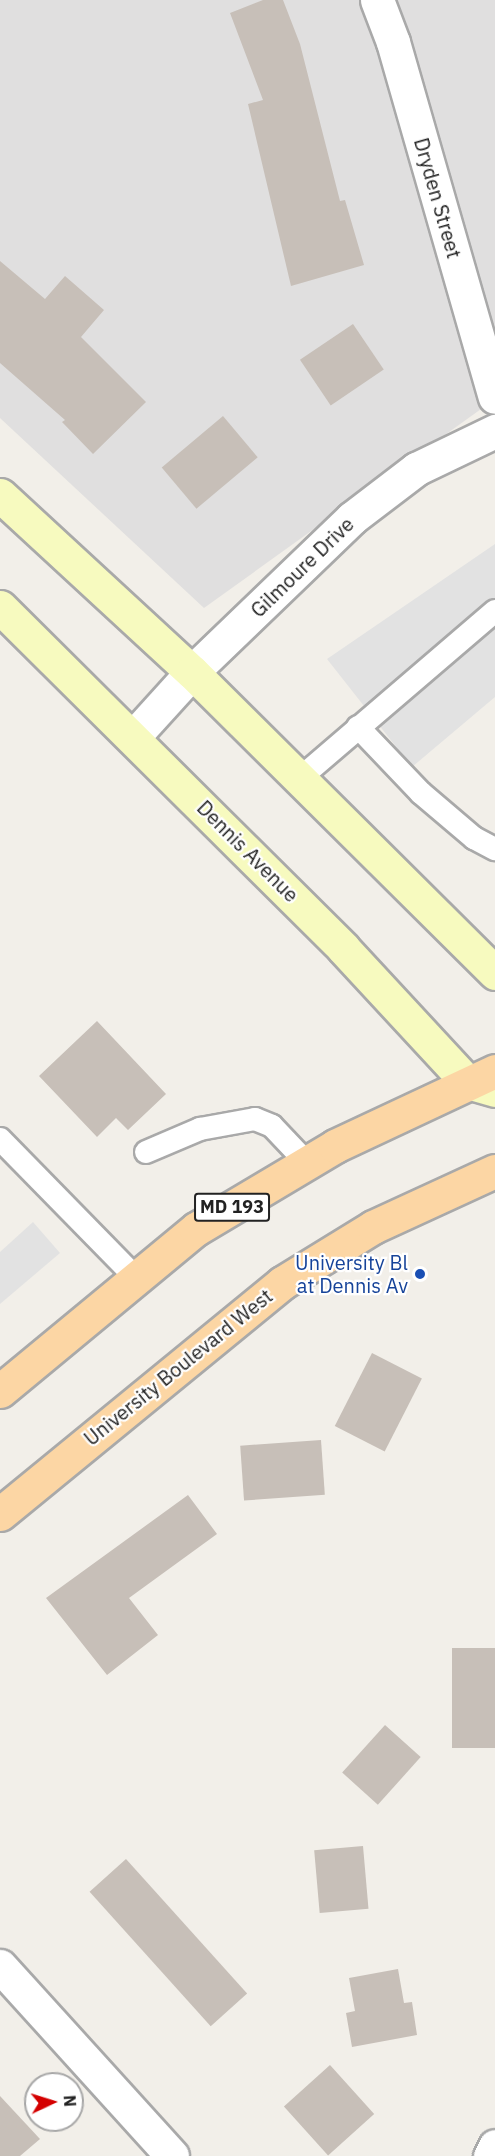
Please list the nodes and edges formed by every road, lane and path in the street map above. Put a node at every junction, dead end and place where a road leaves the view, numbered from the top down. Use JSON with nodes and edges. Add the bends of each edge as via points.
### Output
{"nodes":[{"id":1,"x":377,"y":0,"type":"edge"},
{"id":2,"x":495,"y":397,"type":"edge"},
{"id":3,"x":495,"y":431,"type":"edge"},
{"id":4,"x":0,"y":495,"type":"edge"},
{"id":5,"x":0,"y":607,"type":"edge"},
{"id":6,"x":495,"y":611,"type":"edge"},
{"id":7,"x":192,"y":672,"type":"junction"},
{"id":8,"x":358,"y":727,"type":"junction"},
{"id":9,"x":134,"y":735,"type":"junction"},
{"id":10,"x":299,"y":779,"type":"junction"},
{"id":11,"x":495,"y":849,"type":"edge"},
{"id":12,"x":495,"y":973,"type":"edge"},
{"id":13,"x":486,"y":1081,"type":"edge"},
{"id":14,"x":0,"y":1139,"type":"edge"},
{"id":15,"x":146,"y":1152,"type":"dead end"},
{"id":16,"x":307,"y":1163,"type":"junction"},
{"id":17,"x":495,"y":1171,"type":"edge"},
{"id":18,"x":136,"y":1278,"type":"junction"},
{"id":19,"x":0,"y":1391,"type":"edge"},
{"id":20,"x":0,"y":1514,"type":"edge"},
{"id":21,"x":0,"y":1966,"type":"edge"},
{"id":22,"x":495,"y":2146,"type":"edge"},
{"id":23,"x":172,"y":2156,"type":"edge"},
{"id":24,"x":489,"y":2156,"type":"edge"}],
"edges":[{"from":1,"to":2,"type":"street","name":"Dryden Street","via":[[393,42]]},
{"from":3,"to":7,"type":"street","name":"Gilmoure Drive","via":[[416,469],[352,518]]},
{"from":4,"to":7,"type":"street"},
{"from":5,"to":9,"type":"street","name":"Dennis Avenue"},
{"from":6,"to":8,"type":"lane"},
{"from":7,"to":9,"type":"street","name":"Gilmoure Drive"},
{"from":7,"to":10,"type":"street"},
{"from":8,"to":10,"type":"lane"},
{"from":8,"to":11,"type":"lane","via":[[421,793],[474,838]]},
{"from":9,"to":13,"type":"street","name":"Dennis Avenue","via":[[343,948]]},
{"from":10,"to":12,"type":"street"},
{"from":13,"to":16,"type":"main road","number":"MD 193"},
{"from":14,"to":18,"type":"lane"},
{"from":15,"to":16,"type":"lane","via":[[200,1129],[255,1119],[278,1131]]},
{"from":16,"to":18,"type":"main road","number":"MD 193","via":[[196,1229]]},
{"from":17,"to":20,"type":"main road","name":"University Boulevard West","via":[[373,1227],[282,1283]]},
{"from":18,"to":19,"type":"main road","number":"MD 193"},
{"from":21,"to":23,"type":"street"},
{"from":22,"to":24,"type":"street"}]}
